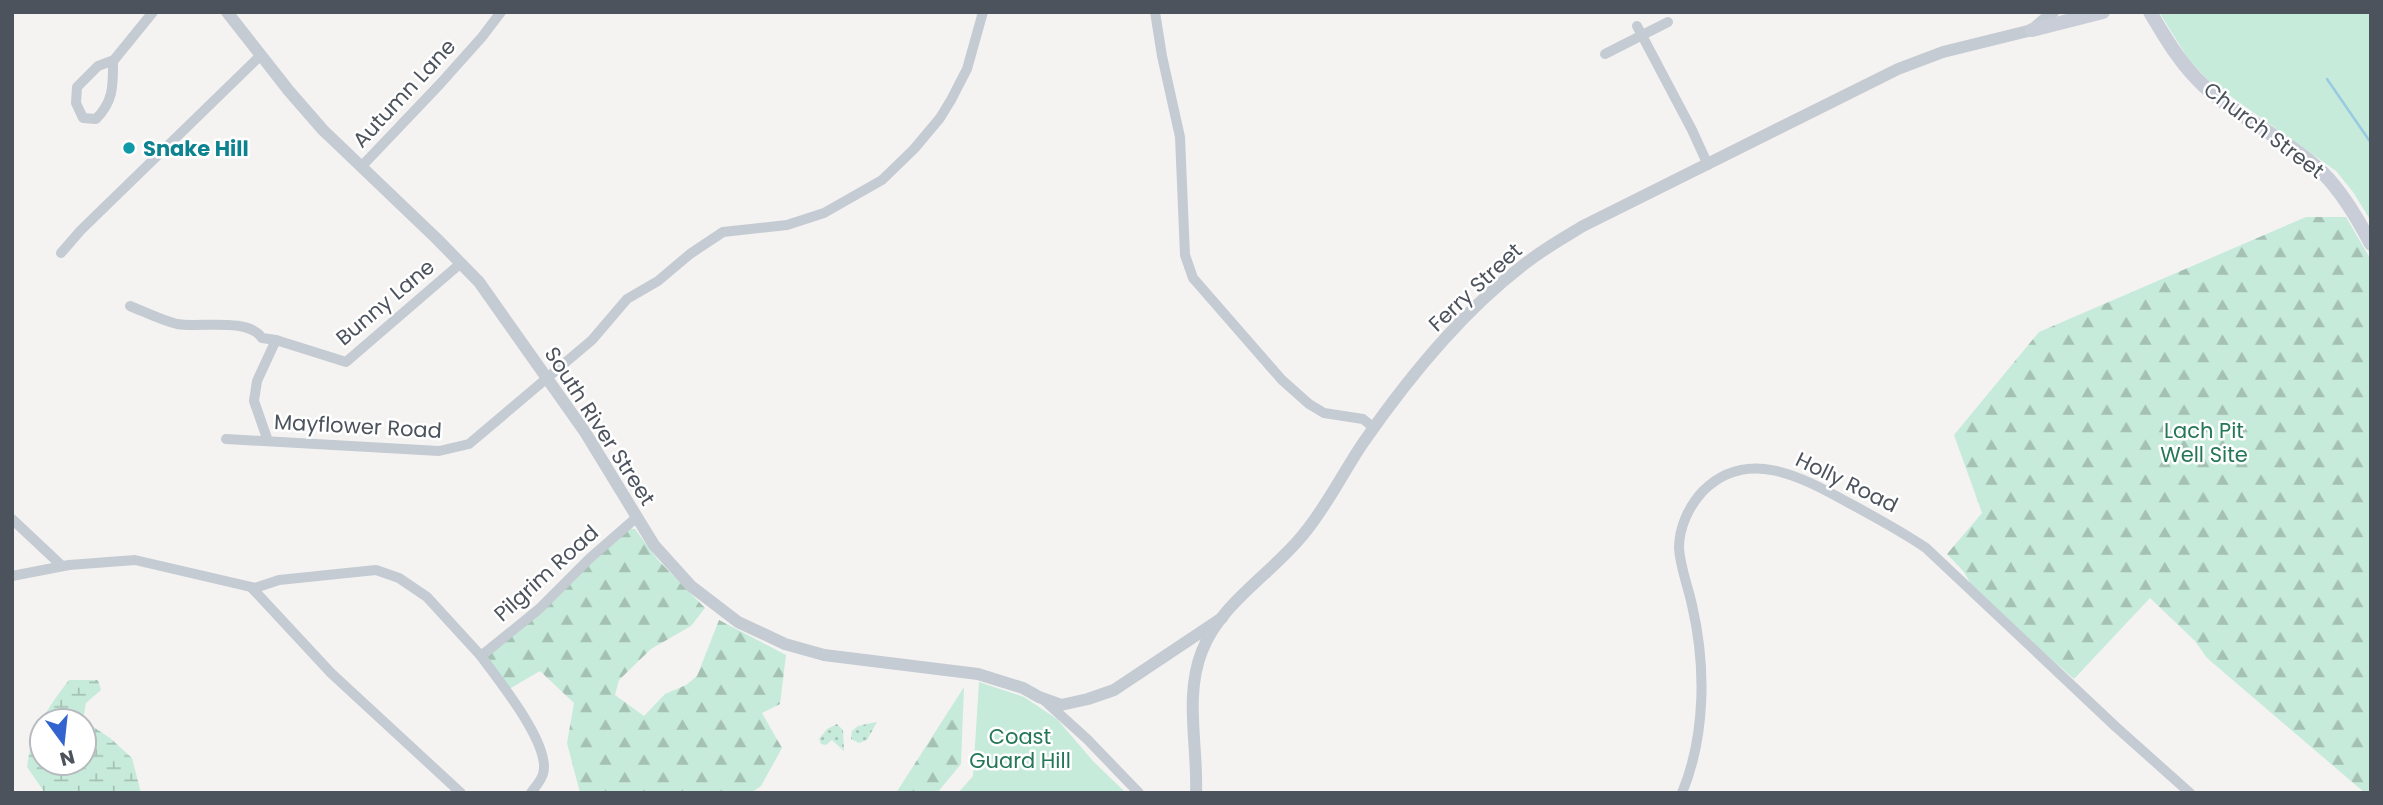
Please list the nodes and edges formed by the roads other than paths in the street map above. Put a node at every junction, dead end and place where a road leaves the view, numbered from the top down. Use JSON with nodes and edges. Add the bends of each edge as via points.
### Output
{"nodes":[{"id":1,"x":153,"y":12,"type":"edge"},
{"id":2,"x":227,"y":12,"type":"edge"},
{"id":3,"x":501,"y":12,"type":"edge"},
{"id":4,"x":983,"y":12,"type":"edge"},
{"id":5,"x":1155,"y":12,"type":"edge"},
{"id":6,"x":2053,"y":12,"type":"edge"},
{"id":7,"x":2103,"y":12,"type":"edge"},
{"id":8,"x":2135,"y":12,"type":"edge"},
{"id":9,"x":2152,"y":15,"type":"edge"},
{"id":10,"x":1668,"y":22,"type":"dead end"},
{"id":11,"x":2032,"y":30,"type":"junction"},
{"id":12,"x":1639,"y":31,"type":"junction"},
{"id":13,"x":1605,"y":54,"type":"dead end"},
{"id":14,"x":260,"y":56,"type":"junction"},
{"id":15,"x":113,"y":61,"type":"junction"},
{"id":16,"x":1708,"y":165,"type":"junction"},
{"id":17,"x":361,"y":167,"type":"junction"},
{"id":18,"x":2371,"y":244,"type":"edge"},
{"id":19,"x":61,"y":253,"type":"dead end"},
{"id":20,"x":461,"y":263,"type":"junction"},
{"id":21,"x":130,"y":306,"type":"dead end"},
{"id":22,"x":276,"y":340,"type":"junction"},
{"id":23,"x":547,"y":376,"type":"junction"},
{"id":24,"x":1374,"y":428,"type":"junction"},
{"id":25,"x":226,"y":439,"type":"dead end"},
{"id":26,"x":268,"y":441,"type":"junction"},
{"id":27,"x":637,"y":517,"type":"junction"},
{"id":28,"x":12,"y":519,"type":"edge"},
{"id":29,"x":62,"y":566,"type":"junction"},
{"id":30,"x":12,"y":576,"type":"edge"},
{"id":31,"x":251,"y":587,"type":"junction"},
{"id":32,"x":1222,"y":618,"type":"junction"},
{"id":33,"x":481,"y":656,"type":"junction"},
{"id":34,"x":1039,"y":697,"type":"junction"},
{"id":35,"x":461,"y":793,"type":"edge"},
{"id":36,"x":531,"y":793,"type":"edge"},
{"id":37,"x":1139,"y":793,"type":"edge"},
{"id":38,"x":1196,"y":793,"type":"edge"},
{"id":39,"x":1682,"y":793,"type":"edge"},
{"id":40,"x":2190,"y":793,"type":"edge"}],
"edges":[{"from":1,"to":15,"type":"street"},
{"from":2,"to":14,"type":"street","name":"South River Street"},
{"from":3,"to":17,"type":"street","name":"Autumn Lane"},
{"from":4,"to":23,"type":"street","name":"Mayflower Road","via":[[967,69],[951,100],[915,149],[882,180],[824,213],[787,225],[723,232],[627,299],[592,340]]},
{"from":5,"to":24,"type":"street","via":[[1180,137],[1185,255],[1193,278],[1282,380],[1309,404],[1324,413],[1363,419]]},
{"from":6,"to":11,"type":"street","name":"Ferry Street"},
{"from":7,"to":11,"type":"main road"},
{"from":8,"to":9,"type":"main road","name":"Church Street"},
{"from":9,"to":18,"type":"main road","name":"Church Street","via":[[2177,56],[2203,85],[2325,175]]},
{"from":10,"to":12,"type":"street"},
{"from":11,"to":16,"type":"street","name":"Ferry Street","via":[[1912,63]]},
{"from":12,"to":13,"type":"street"},
{"from":12,"to":16,"type":"street"},
{"from":14,"to":17,"type":"street","name":"South River Street"},
{"from":14,"to":19,"type":"street"},
{"from":15,"to":15,"type":"street","via":[[98,66],[77,87],[76,103],[83,118],[96,119],[107,108]]},
{"from":16,"to":24,"type":"street","name":"Ferry Street","via":[[1583,226],[1527,261],[1447,337]]},
{"from":17,"to":20,"type":"street","name":"South River Street"},
{"from":20,"to":22,"type":"street","name":"Bunny Lane","via":[[346,362]]},
{"from":20,"to":23,"type":"street","name":"South River Street"},
{"from":21,"to":22,"type":"street","name":"Bunny Lane","via":[[178,324],[223,323]]},
{"from":22,"to":26,"type":"street","via":[[257,381],[254,401]]},
{"from":23,"to":26,"type":"street","name":"Mayflower Road","via":[[469,444],[454,449]]},
{"from":23,"to":27,"type":"street","name":"South River Street"},
{"from":24,"to":32,"type":"street","name":"Ferry Street","via":[[1304,534]]},
{"from":25,"to":26,"type":"street","name":"Mayflower Road"},
{"from":27,"to":33,"type":"street","name":"Pilgrim Road"},
{"from":27,"to":34,"type":"street","name":"South River Street","via":[[654,545],[691,586],[762,635],[824,655],[978,674]]},
{"from":28,"to":29,"type":"street"},
{"from":29,"to":30,"type":"street"},
{"from":29,"to":31,"type":"street","via":[[135,559]]},
{"from":31,"to":33,"type":"street","via":[[353,571],[388,573],[427,597]]},
{"from":31,"to":35,"type":"street","via":[[331,674]]},
{"from":32,"to":34,"type":"street","name":"South River Street","via":[[1103,695],[1061,705]]},
{"from":32,"to":38,"type":"street","name":"Ferry Street","via":[[1202,650],[1193,683]]},
{"from":33,"to":36,"type":"street","via":[[538,743],[543,774]]},
{"from":34,"to":37,"type":"street","name":"South River Street"},
{"from":39,"to":40,"type":"street","name":"Holly Road","via":[[1696,739],[1701,665],[1679,550],[1680,534],[1687,514],[1710,484],[1749,469],[1770,468],[1812,482],[1926,548]]}]}
